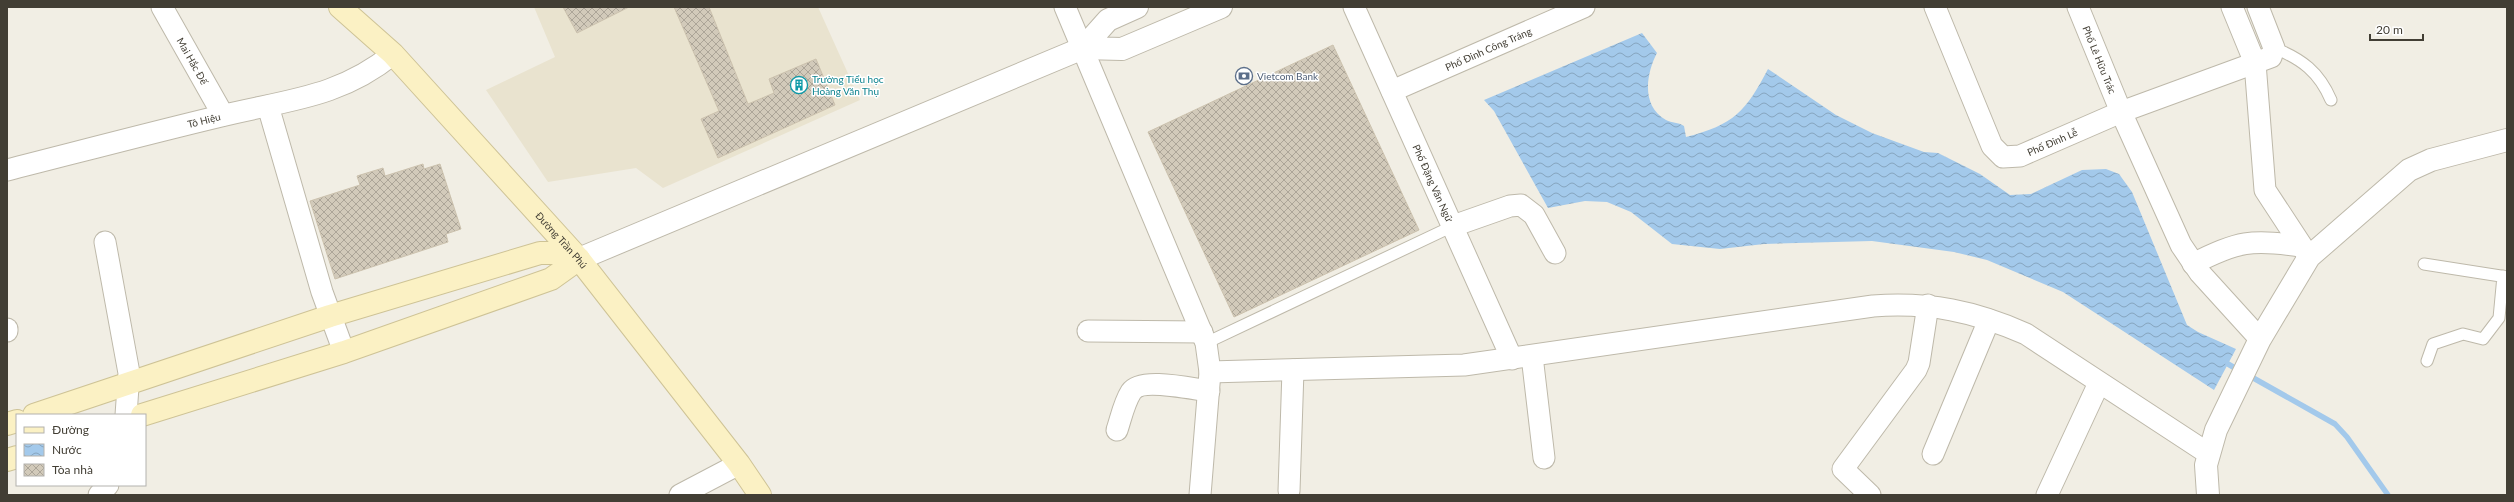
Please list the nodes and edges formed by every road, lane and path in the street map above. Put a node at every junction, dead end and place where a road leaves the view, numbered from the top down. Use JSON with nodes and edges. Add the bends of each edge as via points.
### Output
{"nodes":[{"id":1,"x":162,"y":7,"type":"edge"},
{"id":2,"x":340,"y":7,"type":"edge"},
{"id":3,"x":1065,"y":7,"type":"edge"},
{"id":4,"x":1137,"y":7,"type":"edge"},
{"id":5,"x":1354,"y":7,"type":"edge"},
{"id":6,"x":1584,"y":7,"type":"edge"},
{"id":7,"x":1935,"y":7,"type":"edge"},
{"id":8,"x":2078,"y":7,"type":"edge"},
{"id":9,"x":2232,"y":7,"type":"edge"},
{"id":10,"x":2258,"y":7,"type":"edge"},
{"id":11,"x":1210,"y":9,"type":"edge"},
{"id":12,"x":1083,"y":48,"type":"junction"},
{"id":13,"x":2274,"y":48,"type":"junction"},
{"id":14,"x":393,"y":54,"type":"junction"},
{"id":15,"x":2255,"y":63,"type":"junction"},
{"id":16,"x":1392,"y":92,"type":"junction"},
{"id":17,"x":2331,"y":100,"type":"dead end"},
{"id":18,"x":268,"y":106,"type":"junction"},
{"id":19,"x":2121,"y":112,"type":"junction"},
{"id":20,"x":223,"y":115,"type":"junction"},
{"id":21,"x":2507,"y":140,"type":"edge"},
{"id":22,"x":7,"y":170,"type":"edge"},
{"id":23,"x":1453,"y":226,"type":"junction"},
{"id":24,"x":105,"y":242,"type":"dead end"},
{"id":25,"x":2305,"y":252,"type":"junction"},
{"id":26,"x":1555,"y":253,"type":"dead end"},
{"id":27,"x":579,"y":259,"type":"junction"},
{"id":28,"x":2193,"y":264,"type":"junction"},
{"id":29,"x":2424,"y":264,"type":"dead end"},
{"id":30,"x":2505,"y":276,"type":"edge"},
{"id":31,"x":1928,"y":305,"type":"junction"},
{"id":32,"x":330,"y":316,"type":"junction"},
{"id":33,"x":1989,"y":320,"type":"junction"},
{"id":34,"x":1088,"y":331,"type":"dead end"},
{"id":35,"x":1204,"y":337,"type":"junction"},
{"id":36,"x":2260,"y":339,"type":"junction"},
{"id":37,"x":344,"y":352,"type":"junction"},
{"id":38,"x":1522,"y":357,"type":"junction"},
{"id":39,"x":2427,"y":362,"type":"dead end"},
{"id":40,"x":1293,"y":370,"type":"junction"},
{"id":41,"x":1209,"y":381,"type":"junction"},
{"id":42,"x":129,"y":383,"type":"junction"},
{"id":43,"x":2099,"y":384,"type":"junction"},
{"id":44,"x":37,"y":414,"type":"edge"},
{"id":45,"x":126,"y":414,"type":"edge"},
{"id":46,"x":145,"y":414,"type":"edge"},
{"id":47,"x":1117,"y":430,"type":"dead end"},
{"id":48,"x":1933,"y":454,"type":"dead end"},
{"id":49,"x":2209,"y":454,"type":"junction"},
{"id":50,"x":1544,"y":458,"type":"dead end"},
{"id":51,"x":739,"y":464,"type":"junction"},
{"id":52,"x":107,"y":486,"type":"edge"},
{"id":53,"x":1289,"y":491,"type":"dead end"},
{"id":54,"x":99,"y":495,"type":"edge"},
{"id":55,"x":680,"y":495,"type":"edge"},
{"id":56,"x":760,"y":495,"type":"edge"},
{"id":57,"x":1200,"y":495,"type":"edge"},
{"id":58,"x":1870,"y":495,"type":"edge"},
{"id":59,"x":2047,"y":495,"type":"edge"},
{"id":60,"x":2208,"y":495,"type":"edge"}],
"edges":[{"from":1,"to":20,"type":"street","name":"Mai Hắc Đế"},
{"from":2,"to":14,"type":"main road","name":"Đường Trần Phú"},
{"from":3,"to":12,"type":"street"},
{"from":4,"to":12,"type":"street","via":[[1108,20]]},
{"from":5,"to":16,"type":"street","name":"Phố Đặng Văn Ngữ"},
{"from":6,"to":16,"type":"street","name":"Phố Đinh Công Tráng"},
{"from":7,"to":19,"type":"street","name":"Phố Đinh Lễ","via":[[1992,146],[2003,157],[2020,156]]},
{"from":8,"to":19,"type":"street","name":"Phố Lê Hữu Trác"},
{"from":9,"to":15,"type":"street"},
{"from":10,"to":13,"type":"street"},
{"from":11,"to":12,"type":"street","via":[[1122,49]]},
{"from":12,"to":27,"type":"street"},
{"from":12,"to":35,"type":"street"},
{"from":13,"to":15,"type":"street","name":"Phố Đinh Lễ","via":[[2271,57]]},
{"from":13,"to":17,"type":"lane","via":[[2295,56],[2308,66],[2326,88]]},
{"from":14,"to":18,"type":"street","name":"Tô Hiệu","via":[[372,71],[341,87]]},
{"from":14,"to":27,"type":"main road","name":"Đường Trần Phú"},
{"from":15,"to":19,"type":"street","name":"Phố Đinh Lễ"},
{"from":15,"to":25,"type":"street","via":[[2265,190]]},
{"from":16,"to":23,"type":"street","name":"Phố Đặng Văn Ngữ"},
{"from":18,"to":20,"type":"street","name":"Tô Hiệu"},
{"from":18,"to":32,"type":"street"},
{"from":19,"to":28,"type":"street","name":"Phố Lê Hữu Trác","via":[[2181,245]]},
{"from":20,"to":22,"type":"street","name":"Tô Hiệu"},
{"from":21,"to":25,"type":"street","via":[[2431,160],[2409,170]]},
{"from":23,"to":26,"type":"street","via":[[1510,206],[1521,205],[1534,216]]},
{"from":23,"to":35,"type":"lane"},
{"from":23,"to":38,"type":"street","name":"Phố Đặng Văn Ngữ"},
{"from":24,"to":42,"type":"street"},
{"from":25,"to":28,"type":"street","via":[[2280,243],[2243,243],[2224,248]]},
{"from":25,"to":36,"type":"street"},
{"from":27,"to":32,"type":"main road","via":[[560,253],[540,253]]},
{"from":27,"to":37,"type":"main road","via":[[551,279]]},
{"from":27,"to":51,"type":"main road","name":"Đường Trần Phú"},
{"from":28,"to":36,"type":"street","name":"Phố Lê Hữu Trác"},
{"from":29,"to":30,"type":"lane"},
{"from":30,"to":39,"type":"lane","via":[[2499,318],[2483,339],[2463,334],[2433,344]]},
{"from":31,"to":33,"type":"street","via":[[1955,309]]},
{"from":31,"to":38,"type":"street","via":[[1873,306],[1575,347]]},
{"from":31,"to":58,"type":"street","via":[[1916,370],[1844,468]]},
{"from":32,"to":37,"type":"street"},
{"from":32,"to":42,"type":"main road"},
{"from":33,"to":43,"type":"street","via":[[2026,334]]},
{"from":33,"to":48,"type":"street"},
{"from":34,"to":35,"type":"street"},
{"from":35,"to":41,"type":"street"},
{"from":36,"to":49,"type":"street","via":[[2216,430]]},
{"from":37,"to":46,"type":"main road"},
{"from":38,"to":40,"type":"street","via":[[1464,365]]},
{"from":38,"to":50,"type":"street","name":"Phố Đặng Văn Ngữ"},
{"from":40,"to":41,"type":"street"},
{"from":40,"to":53,"type":"street"},
{"from":41,"to":47,"type":"street","via":[[1137,386],[1131,392]]},
{"from":41,"to":57,"type":"street"},
{"from":42,"to":44,"type":"main road"},
{"from":42,"to":45,"type":"street"},
{"from":43,"to":49,"type":"street"},
{"from":43,"to":59,"type":"street"},
{"from":49,"to":60,"type":"street","via":[[2206,465]]},
{"from":51,"to":55,"type":"street"},
{"from":51,"to":56,"type":"main road","name":"Đường Trần Phú"},
{"from":52,"to":54,"type":"street"}]}
